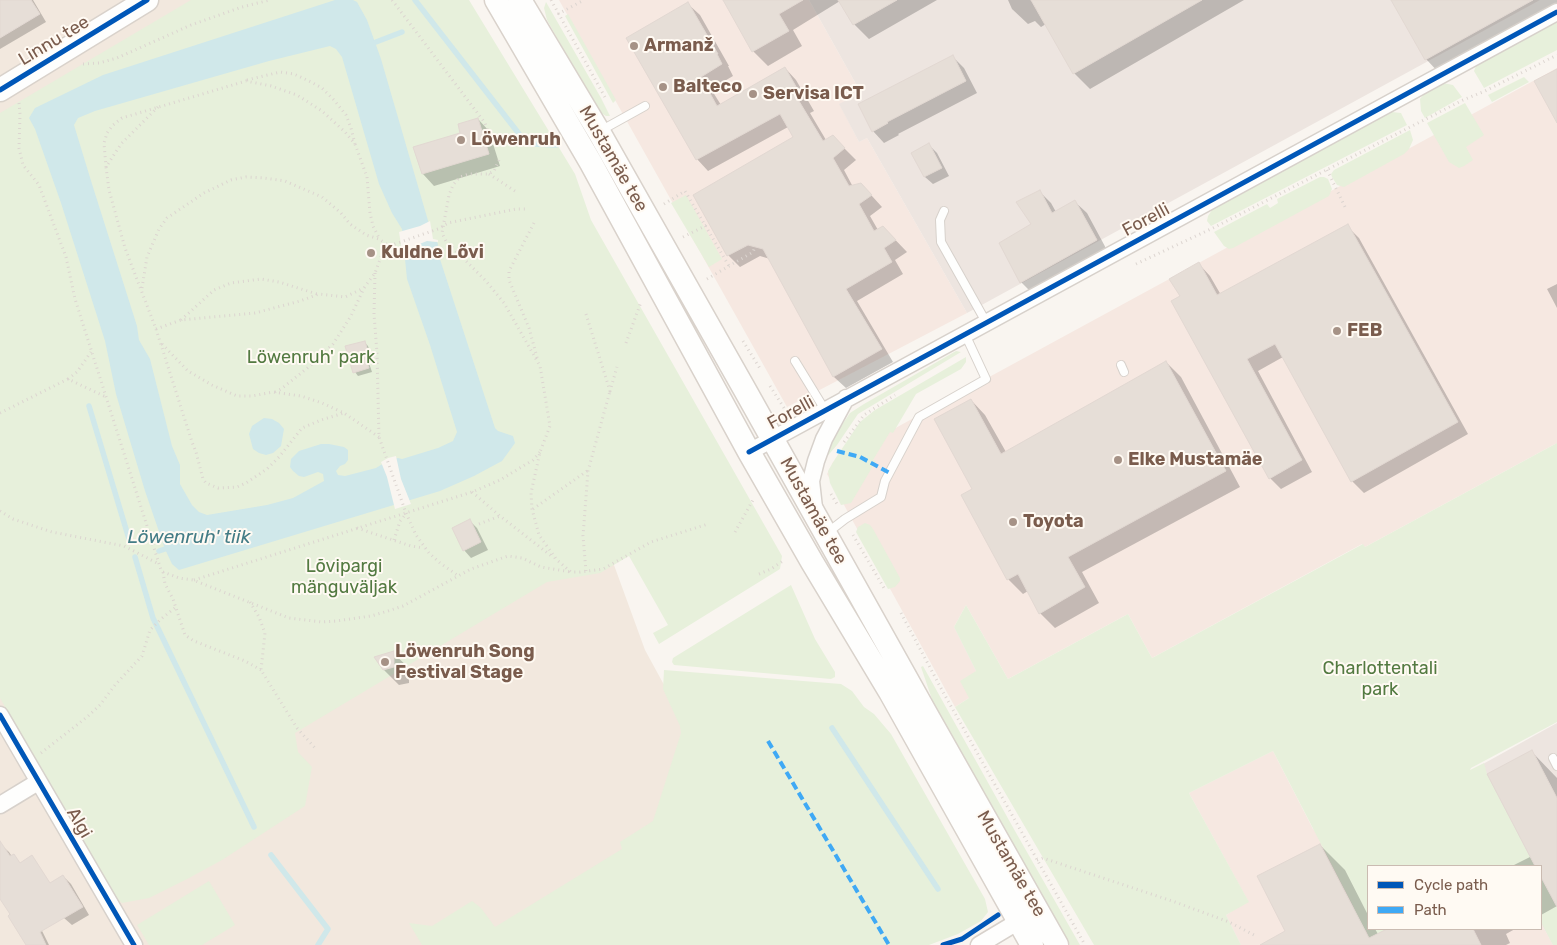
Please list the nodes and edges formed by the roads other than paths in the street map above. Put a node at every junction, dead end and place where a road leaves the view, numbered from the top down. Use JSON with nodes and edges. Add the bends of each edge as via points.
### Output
{"nodes":[{"id":1,"x":147,"y":0,"type":"edge"},
{"id":2,"x":496,"y":0,"type":"edge"},
{"id":3,"x":520,"y":0,"type":"edge"},
{"id":4,"x":1557,"y":12,"type":"edge"},
{"id":5,"x":9,"y":94,"type":"edge"},
{"id":6,"x":645,"y":106,"type":"dead end"},
{"id":7,"x":599,"y":132,"type":"junction"},
{"id":8,"x":944,"y":211,"type":"dead end"},
{"id":9,"x":986,"y":322,"type":"junction"},
{"id":10,"x":964,"y":334,"type":"junction"},
{"id":11,"x":795,"y":361,"type":"dead end"},
{"id":12,"x":846,"y":398,"type":"junction"},
{"id":13,"x":825,"y":410,"type":"junction"},
{"id":14,"x":773,"y":439,"type":"junction"},
{"id":15,"x":749,"y":452,"type":"junction"},
{"id":16,"x":820,"y":524,"type":"junction"},
{"id":17,"x":0,"y":715,"type":"edge"},
{"id":18,"x":1553,"y":758,"type":"dead end"},
{"id":19,"x":1557,"y":766,"type":"edge"},
{"id":20,"x":38,"y":782,"type":"junction"},
{"id":21,"x":0,"y":805,"type":"edge"},
{"id":22,"x":1019,"y":921,"type":"junction"},
{"id":23,"x":134,"y":945,"type":"edge"},
{"id":24,"x":979,"y":945,"type":"edge"},
{"id":25,"x":1032,"y":945,"type":"edge"},
{"id":26,"x":1057,"y":945,"type":"edge"}],
"edges":[{"from":1,"to":5,"type":"main road","name":"Linnu tee"},
{"from":2,"to":15,"type":"main road","name":"Mustamäe tee","via":[[591,163]]},
{"from":3,"to":7,"type":"main road","name":"Mustamäe tee"},
{"from":4,"to":9,"type":"street","name":"Forelli"},
{"from":6,"to":7,"type":"lane"},
{"from":7,"to":14,"type":"main road","name":"Mustamäe tee"},
{"from":8,"to":9,"type":"lane","via":[[940,220],[941,242]]},
{"from":9,"to":10,"type":"street","name":"Forelli"},
{"from":10,"to":12,"type":"street","name":"Forelli"},
{"from":10,"to":16,"type":"lane","via":[[986,379],[919,417],[885,481],[881,497],[845,519]]},
{"from":11,"to":13,"type":"lane"},
{"from":12,"to":13,"type":"street","name":"Forelli"},
{"from":12,"to":16,"type":"street","via":[[816,461],[812,481]]},
{"from":13,"to":14,"type":"street","name":"Forelli"},
{"from":14,"to":15,"type":"street","name":"Forelli"},
{"from":14,"to":16,"type":"main road","name":"Mustamäe tee"},
{"from":15,"to":22,"type":"main road","name":"Mustamäe tee"},
{"from":16,"to":26,"type":"main road","name":"Mustamäe tee"},
{"from":17,"to":20,"type":"street","name":"Algi"},
{"from":18,"to":19,"type":"lane"},
{"from":20,"to":21,"type":"street"},
{"from":20,"to":23,"type":"street","name":"Algi"},
{"from":22,"to":24,"type":"street"},
{"from":22,"to":25,"type":"main road","name":"Mustamäe tee"}]}
